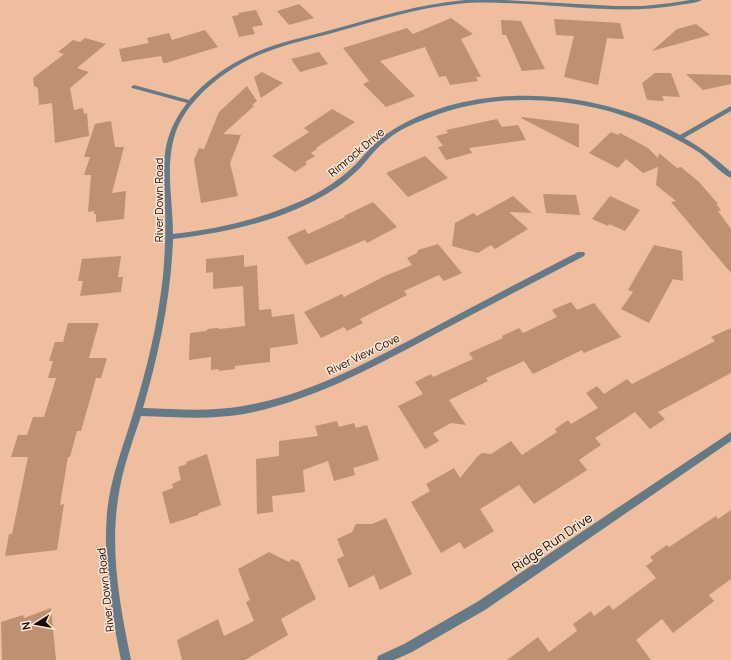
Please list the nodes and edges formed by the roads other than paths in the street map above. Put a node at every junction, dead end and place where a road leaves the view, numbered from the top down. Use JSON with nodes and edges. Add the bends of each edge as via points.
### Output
{"nodes":[{"id":1,"x":699,"y":0,"type":"edge"},
{"id":2,"x":134,"y":87,"type":"dead end"},
{"id":3,"x":190,"y":102,"type":"junction"},
{"id":4,"x":731,"y":108,"type":"edge"},
{"id":5,"x":731,"y":114,"type":"edge"},
{"id":6,"x":719,"y":116,"type":"junction"},
{"id":7,"x":680,"y":138,"type":"junction"},
{"id":8,"x":731,"y":176,"type":"edge"},
{"id":9,"x":170,"y":237,"type":"junction"},
{"id":10,"x":581,"y":254,"type":"dead end"},
{"id":11,"x":138,"y":412,"type":"junction"},
{"id":12,"x":731,"y":436,"type":"edge"},
{"id":13,"x":126,"y":660,"type":"edge"},
{"id":14,"x":382,"y":660,"type":"edge"}],
"edges":[{"from":1,"to":3,"type":"street","name":"River Down Road","via":[[655,6],[488,1],[443,3],[407,10],[285,44],[245,59],[221,74]]},
{"from":2,"to":3,"type":"street"},
{"from":3,"to":9,"type":"street","name":"River Down Road","via":[[180,117],[170,141],[167,168]]},
{"from":4,"to":6,"type":"street"},
{"from":5,"to":6,"type":"street"},
{"from":6,"to":7,"type":"street"},
{"from":7,"to":8,"type":"street","name":"Rimrock Drive","via":[[701,151]]},
{"from":7,"to":9,"type":"street","name":"Rimrock Drive","via":[[635,117],[574,102],[535,97],[471,102],[437,111],[409,123],[380,142],[353,170],[321,193],[280,213],[206,233]]},
{"from":9,"to":11,"type":"street","name":"River Down Road","via":[[162,313]]},
{"from":10,"to":11,"type":"street","name":"River View Cove","via":[[359,370],[303,394],[258,408],[225,412]]},
{"from":11,"to":13,"type":"street","name":"River Down Road","via":[[120,468],[112,511],[111,559],[117,616]]},
{"from":12,"to":14,"type":"street","name":"Ridge Run Drive","via":[[481,606]]}]}
